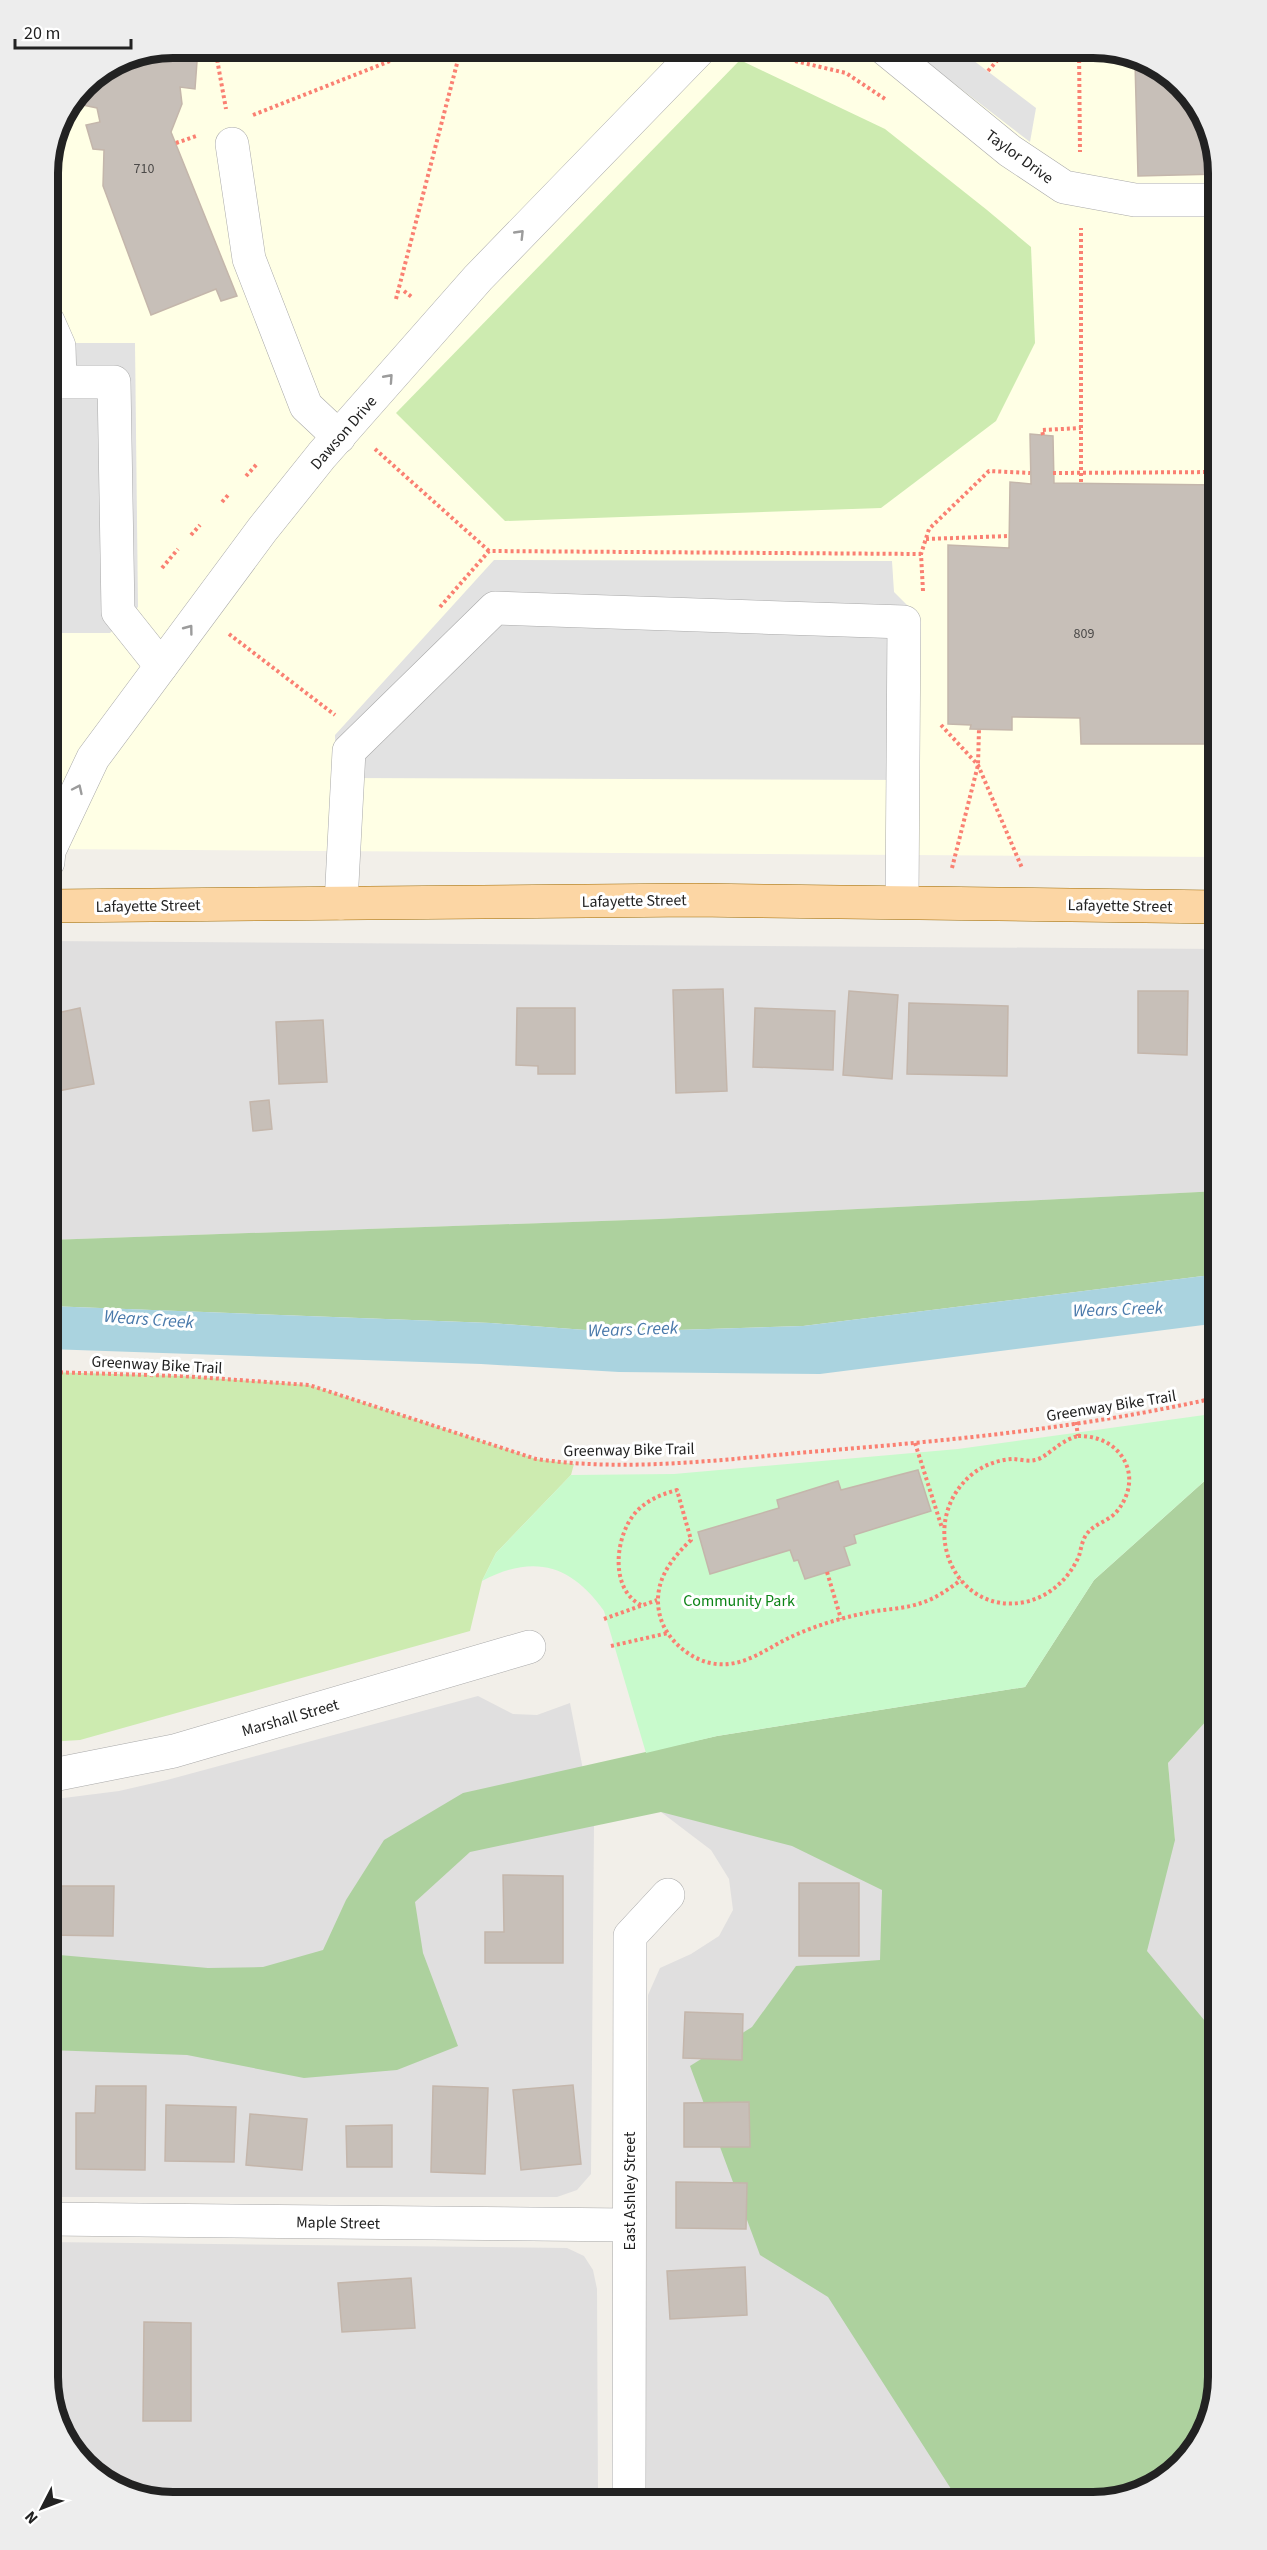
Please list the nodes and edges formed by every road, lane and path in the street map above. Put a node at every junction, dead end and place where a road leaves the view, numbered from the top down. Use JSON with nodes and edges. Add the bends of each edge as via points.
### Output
{"nodes":[{"id":1,"x":217,"y":58,"type":"edge"},
{"id":2,"x":400,"y":58,"type":"edge"},
{"id":3,"x":458,"y":58,"type":"edge"},
{"id":4,"x":691,"y":59,"type":"edge"},
{"id":5,"x":897,"y":59,"type":"edge"},
{"id":6,"x":999,"y":59,"type":"edge"},
{"id":7,"x":1079,"y":59,"type":"edge"},
{"id":8,"x":988,"y":71,"type":"dead end"},
{"id":9,"x":230,"y":134,"type":"junction"},
{"id":10,"x":1080,"y":157,"type":"dead end"},
{"id":11,"x":1208,"y":200,"type":"edge"},
{"id":12,"x":1081,"y":222,"type":"dead end"},
{"id":13,"x":396,"y":299,"type":"dead end"},
{"id":14,"x":59,"y":382,"type":"edge"},
{"id":15,"x":1081,"y":428,"type":"junction"},
{"id":16,"x":1042,"y":435,"type":"dead end"},
{"id":17,"x":339,"y":437,"type":"junction"},
{"id":18,"x":372,"y":446,"type":"dead end"},
{"id":19,"x":257,"y":464,"type":"dead end"},
{"id":20,"x":1208,"y":472,"type":"edge"},
{"id":21,"x":1030,"y":473,"type":"dead end"},
{"id":22,"x":1053,"y":473,"type":"dead end"},
{"id":23,"x":1081,"y":473,"type":"junction"},
{"id":24,"x":246,"y":476,"type":"dead end"},
{"id":25,"x":1081,"y":482,"type":"dead end"},
{"id":26,"x":229,"y":494,"type":"dead end"},
{"id":27,"x":222,"y":502,"type":"dead end"},
{"id":28,"x":200,"y":525,"type":"dead end"},
{"id":29,"x":191,"y":535,"type":"dead end"},
{"id":30,"x":1009,"y":536,"type":"dead end"},
{"id":31,"x":926,"y":539,"type":"junction"},
{"id":32,"x":178,"y":549,"type":"dead end"},
{"id":33,"x":489,"y":551,"type":"dead end"},
{"id":34,"x":162,"y":568,"type":"dead end"},
{"id":35,"x":923,"y":599,"type":"dead end"},
{"id":36,"x":161,"y":666,"type":"junction"},
{"id":37,"x":935,"y":719,"type":"dead end"},
{"id":38,"x":979,"y":729,"type":"dead end"},
{"id":39,"x":978,"y":765,"type":"junction"},
{"id":40,"x":59,"y":830,"type":"edge"},
{"id":41,"x":952,"y":869,"type":"dead end"},
{"id":42,"x":1023,"y":869,"type":"dead end"},
{"id":43,"x":902,"y":902,"type":"junction"},
{"id":44,"x":341,"y":903,"type":"junction"},
{"id":45,"x":59,"y":906,"type":"edge"},
{"id":46,"x":1208,"y":907,"type":"edge"},
{"id":47,"x":58,"y":1371,"type":"edge"},
{"id":48,"x":1208,"y":1399,"type":"edge"},
{"id":49,"x":1076,"y":1422,"type":"junction"},
{"id":50,"x":1078,"y":1436,"type":"junction"},
{"id":51,"x":915,"y":1443,"type":"junction"},
{"id":52,"x":942,"y":1529,"type":"junction"},
{"id":53,"x":827,"y":1572,"type":"dead end"},
{"id":54,"x":961,"y":1580,"type":"junction"},
{"id":55,"x":657,"y":1600,"type":"junction"},
{"id":56,"x":640,"y":1605,"type":"junction"},
{"id":57,"x":604,"y":1618,"type":"dead end"},
{"id":58,"x":841,"y":1619,"type":"junction"},
{"id":59,"x":668,"y":1633,"type":"junction"},
{"id":60,"x":611,"y":1646,"type":"dead end"},
{"id":61,"x":530,"y":1647,"type":"dead end"},
{"id":62,"x":58,"y":1774,"type":"edge"},
{"id":63,"x":668,"y":1895,"type":"dead end"},
{"id":64,"x":58,"y":2219,"type":"edge"},
{"id":65,"x":628,"y":2225,"type":"junction"},
{"id":66,"x":629,"y":2491,"type":"edge"}],
"edges":[{"from":1,"to":9,"type":"path"},
{"from":2,"to":9,"type":"path"},
{"from":3,"to":13,"type":"path"},
{"from":17,"to":4,"type":"street","name":"Dawson Drive","one_way":true,"via":[[478,278]]},
{"from":5,"to":11,"type":"street","name":"Taylor Drive","via":[[1010,151],[1064,187],[1135,200]]},
{"from":6,"to":8,"type":"path"},
{"from":7,"to":10,"type":"path"},
{"from":9,"to":17,"type":"street","via":[[249,259],[306,406]]},
{"from":12,"to":15,"type":"path"},
{"from":14,"to":36,"type":"street","via":[[114,382],[118,612]]},
{"from":15,"to":16,"type":"path","via":[[1042,429]]},
{"from":15,"to":23,"type":"path"},
{"from":36,"to":17,"type":"street","name":"Dawson Drive","one_way":true,"via":[[262,530]]},
{"from":18,"to":33,"type":"path"},
{"from":19,"to":24,"type":"path"},
{"from":20,"to":23,"type":"path"},
{"from":21,"to":31,"type":"path","via":[[990,471],[929,529]]},
{"from":22,"to":23,"type":"path"},
{"from":23,"to":25,"type":"path"},
{"from":26,"to":27,"type":"path"},
{"from":28,"to":29,"type":"path"},
{"from":30,"to":31,"type":"path"},
{"from":31,"to":35,"type":"path","via":[[921,554]]},
{"from":32,"to":34,"type":"path"},
{"from":40,"to":36,"type":"street","name":"Dawson Drive","one_way":true,"via":[[93,758]]},
{"from":37,"to":39,"type":"path"},
{"from":38,"to":39,"type":"path"},
{"from":39,"to":41,"type":"path"},
{"from":39,"to":42,"type":"path"},
{"from":43,"to":44,"type":"main road","name":"Lafayette Street"},
{"from":43,"to":44,"type":"street","via":[[904,622],[495,608],[349,751]]},
{"from":43,"to":46,"type":"main road","name":"Lafayette Street"},
{"from":44,"to":45,"type":"main road","name":"Lafayette Street"},
{"from":47,"to":51,"type":"path","name":"Greenway Bike Trail","via":[[309,1385],[536,1459],[574,1464],[666,1463]]},
{"from":48,"to":49,"type":"path","name":"Greenway Bike Trail"},
{"from":49,"to":50,"type":"path"},
{"from":49,"to":51,"type":"path","name":"Greenway Bike Trail"},
{"from":50,"to":52,"type":"path","via":[[1066,1439],[1035,1460],[1002,1461],[973,1473],[953,1496]]},
{"from":50,"to":54,"type":"path","via":[[1093,1436],[1119,1453],[1127,1466],[1129,1489],[1113,1516],[1085,1537],[1066,1577],[1044,1594],[1016,1603],[987,1598]]},
{"from":51,"to":52,"type":"path"},
{"from":52,"to":54,"type":"path","via":[[947,1553]]},
{"from":53,"to":58,"type":"path"},
{"from":54,"to":58,"type":"path","via":[[923,1603]]},
{"from":55,"to":56,"type":"path"},
{"from":55,"to":56,"type":"path","via":[[669,1563],[691,1540],[677,1490],[661,1495],[636,1512],[622,1540],[622,1584]]},
{"from":55,"to":59,"type":"path"},
{"from":56,"to":57,"type":"path"},
{"from":58,"to":59,"type":"path","via":[[803,1631],[733,1664],[697,1659]]},
{"from":59,"to":60,"type":"path"},
{"from":61,"to":62,"type":"street","name":"Marshall Street","via":[[174,1751]]},
{"from":63,"to":65,"type":"street","name":"East Ashley Street","via":[[630,1936]]},
{"from":64,"to":65,"type":"street","name":"Maple Street"},
{"from":65,"to":66,"type":"street","name":"East Ashley Street"}]}
